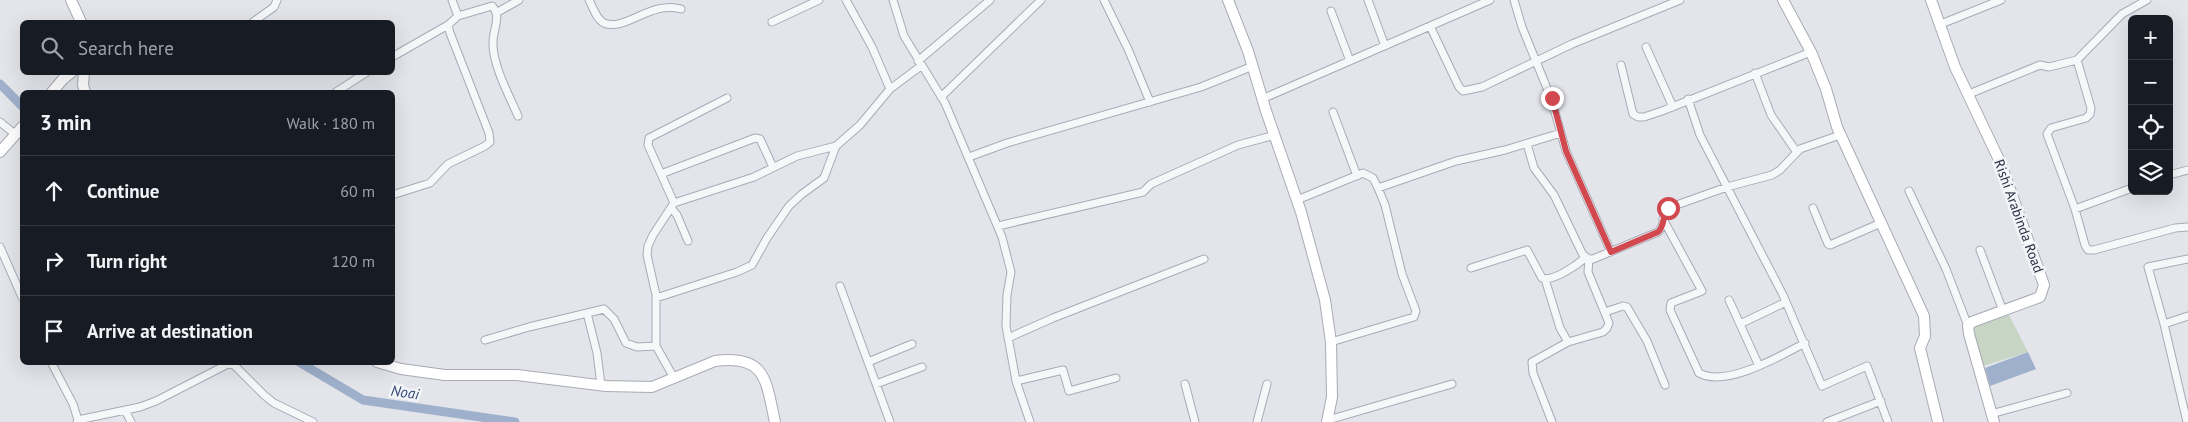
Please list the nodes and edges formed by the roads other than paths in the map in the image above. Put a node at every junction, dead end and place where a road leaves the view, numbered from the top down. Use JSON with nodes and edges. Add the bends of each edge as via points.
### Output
{"nodes":[{"id":1,"x":71,"y":0,"type":"edge"},
{"id":2,"x":278,"y":0,"type":"edge"},
{"id":3,"x":452,"y":0,"type":"edge"},
{"id":4,"x":519,"y":0,"type":"edge"},
{"id":5,"x":589,"y":0,"type":"edge"},
{"id":6,"x":819,"y":0,"type":"edge"},
{"id":7,"x":846,"y":0,"type":"edge"},
{"id":8,"x":893,"y":0,"type":"edge"},
{"id":9,"x":990,"y":0,"type":"edge"},
{"id":10,"x":1041,"y":0,"type":"edge"},
{"id":11,"x":1104,"y":0,"type":"edge"},
{"id":12,"x":1228,"y":0,"type":"edge"},
{"id":13,"x":1368,"y":0,"type":"edge"},
{"id":14,"x":1490,"y":0,"type":"edge"},
{"id":15,"x":1514,"y":0,"type":"edge"},
{"id":16,"x":1680,"y":0,"type":"edge"},
{"id":17,"x":1783,"y":0,"type":"edge"},
{"id":18,"x":1931,"y":0,"type":"edge"},
{"id":19,"x":2002,"y":0,"type":"edge"},
{"id":20,"x":2147,"y":0,"type":"edge"},
{"id":21,"x":1474,"y":3,"type":"edge"},
{"id":22,"x":681,"y":9,"type":"dead end"},
{"id":23,"x":1331,"y":11,"type":"dead end"},
{"id":24,"x":496,"y":12,"type":"junction"},
{"id":25,"x":458,"y":16,"type":"junction"},
{"id":26,"x":80,"y":20,"type":"edge"},
{"id":27,"x":256,"y":20,"type":"edge"},
{"id":28,"x":772,"y":22,"type":"dead end"},
{"id":29,"x":1941,"y":24,"type":"junction"},
{"id":30,"x":448,"y":25,"type":"junction"},
{"id":31,"x":1430,"y":26,"type":"junction"},
{"id":32,"x":1385,"y":46,"type":"junction"},
{"id":33,"x":1646,"y":47,"type":"dead end"},
{"id":34,"x":1810,"y":52,"type":"junction"},
{"id":35,"x":395,"y":54,"type":"edge"},
{"id":36,"x":2077,"y":60,"type":"junction"},
{"id":37,"x":1350,"y":61,"type":"junction"},
{"id":38,"x":1535,"y":62,"type":"junction"},
{"id":39,"x":920,"y":64,"type":"junction"},
{"id":40,"x":1621,"y":65,"type":"dead end"},
{"id":41,"x":1253,"y":66,"type":"junction"},
{"id":42,"x":1755,"y":73,"type":"junction"},
{"id":43,"x":68,"y":75,"type":"edge"},
{"id":44,"x":84,"y":75,"type":"edge"},
{"id":45,"x":362,"y":75,"type":"edge"},
{"id":46,"x":890,"y":89,"type":"junction"},
{"id":47,"x":54,"y":90,"type":"edge"},
{"id":48,"x":84,"y":90,"type":"edge"},
{"id":49,"x":339,"y":90,"type":"edge"},
{"id":50,"x":1969,"y":94,"type":"junction"},
{"id":51,"x":941,"y":97,"type":"junction"},
{"id":52,"x":727,"y":98,"type":"dead end"},
{"id":53,"x":1262,"y":99,"type":"junction"},
{"id":54,"x":1688,"y":100,"type":"junction"},
{"id":55,"x":1150,"y":102,"type":"junction"},
{"id":56,"x":1673,"y":107,"type":"junction"},
{"id":57,"x":1333,"y":112,"type":"dead end"},
{"id":58,"x":518,"y":116,"type":"dead end"},
{"id":59,"x":0,"y":122,"type":"edge"},
{"id":60,"x":19,"y":131,"type":"edge"},
{"id":61,"x":1561,"y":134,"type":"junction"},
{"id":62,"x":1840,"y":134,"type":"junction"},
{"id":63,"x":1275,"y":135,"type":"junction"},
{"id":64,"x":1527,"y":144,"type":"junction"},
{"id":65,"x":836,"y":146,"type":"junction"},
{"id":66,"x":1796,"y":151,"type":"junction"},
{"id":67,"x":0,"y":152,"type":"edge"},
{"id":68,"x":969,"y":157,"type":"junction"},
{"id":69,"x":773,"y":167,"type":"junction"},
{"id":70,"x":2188,"y":170,"type":"edge"},
{"id":71,"x":661,"y":174,"type":"junction"},
{"id":72,"x":2173,"y":174,"type":"edge"},
{"id":73,"x":1357,"y":176,"type":"junction"},
{"id":74,"x":1727,"y":187,"type":"junction"},
{"id":75,"x":1378,"y":188,"type":"junction"},
{"id":76,"x":2128,"y":189,"type":"edge"},
{"id":77,"x":1909,"y":190,"type":"dead end"},
{"id":78,"x":395,"y":194,"type":"edge"},
{"id":79,"x":1297,"y":200,"type":"junction"},
{"id":80,"x":673,"y":205,"type":"junction"},
{"id":81,"x":1813,"y":208,"type":"dead end"},
{"id":82,"x":2075,"y":209,"type":"junction"},
{"id":83,"x":1663,"y":219,"type":"junction"},
{"id":84,"x":1881,"y":223,"type":"junction"},
{"id":85,"x":998,"y":226,"type":"junction"},
{"id":86,"x":2188,"y":227,"type":"edge"},
{"id":87,"x":688,"y":241,"type":"dead end"},
{"id":88,"x":0,"y":247,"type":"edge"},
{"id":89,"x":1980,"y":250,"type":"dead end"},
{"id":90,"x":1611,"y":252,"type":"junction"},
{"id":91,"x":1204,"y":259,"type":"dead end"},
{"id":92,"x":1587,"y":259,"type":"junction"},
{"id":93,"x":2188,"y":259,"type":"edge"},
{"id":94,"x":1471,"y":268,"type":"dead end"},
{"id":95,"x":1545,"y":279,"type":"junction"},
{"id":96,"x":840,"y":286,"type":"dead end"},
{"id":97,"x":20,"y":288,"type":"edge"},
{"id":98,"x":656,"y":298,"type":"junction"},
{"id":99,"x":1730,"y":300,"type":"dead end"},
{"id":100,"x":1786,"y":302,"type":"junction"},
{"id":101,"x":2003,"y":311,"type":"junction"},
{"id":102,"x":1606,"y":312,"type":"junction"},
{"id":103,"x":587,"y":313,"type":"junction"},
{"id":104,"x":2188,"y":316,"type":"edge"},
{"id":105,"x":1740,"y":324,"type":"junction"},
{"id":106,"x":2164,"y":324,"type":"junction"},
{"id":107,"x":1968,"y":326,"type":"junction"},
{"id":108,"x":1008,"y":338,"type":"junction"},
{"id":109,"x":485,"y":340,"type":"dead end"},
{"id":110,"x":1331,"y":342,"type":"junction"},
{"id":111,"x":1568,"y":342,"type":"junction"},
{"id":112,"x":1805,"y":343,"type":"junction"},
{"id":113,"x":912,"y":344,"type":"dead end"},
{"id":114,"x":656,"y":346,"type":"junction"},
{"id":115,"x":868,"y":362,"type":"junction"},
{"id":116,"x":53,"y":365,"type":"edge"},
{"id":117,"x":229,"y":365,"type":"edge"},
{"id":118,"x":232,"y":365,"type":"edge"},
{"id":119,"x":387,"y":365,"type":"edge"},
{"id":120,"x":1759,"y":366,"type":"junction"},
{"id":121,"x":922,"y":367,"type":"dead end"},
{"id":122,"x":674,"y":378,"type":"junction"},
{"id":123,"x":1116,"y":378,"type":"dead end"},
{"id":124,"x":1016,"y":381,"type":"junction"},
{"id":125,"x":876,"y":384,"type":"junction"},
{"id":126,"x":1185,"y":384,"type":"dead end"},
{"id":127,"x":1268,"y":384,"type":"dead end"},
{"id":128,"x":1452,"y":384,"type":"dead end"},
{"id":129,"x":1665,"y":384,"type":"dead end"},
{"id":130,"x":601,"y":385,"type":"junction"},
{"id":131,"x":2067,"y":393,"type":"dead end"},
{"id":132,"x":1881,"y":401,"type":"junction"},
{"id":133,"x":125,"y":410,"type":"junction"},
{"id":134,"x":1993,"y":418,"type":"edge"},
{"id":135,"x":80,"y":421,"type":"edge"},
{"id":136,"x":1327,"y":421,"type":"edge"},
{"id":137,"x":131,"y":422,"type":"edge"},
{"id":138,"x":313,"y":422,"type":"edge"},
{"id":139,"x":776,"y":422,"type":"edge"},
{"id":140,"x":890,"y":422,"type":"edge"},
{"id":141,"x":1030,"y":422,"type":"edge"},
{"id":142,"x":1195,"y":422,"type":"edge"},
{"id":143,"x":1257,"y":422,"type":"edge"},
{"id":144,"x":1552,"y":422,"type":"edge"},
{"id":145,"x":1827,"y":422,"type":"edge"},
{"id":146,"x":1888,"y":422,"type":"edge"},
{"id":147,"x":1938,"y":422,"type":"edge"},
{"id":148,"x":2187,"y":422,"type":"edge"}],
"edges":[{"from":1,"to":26,"type":"street"},
{"from":2,"to":27,"type":"street","via":[[274,7]]},
{"from":3,"to":25,"type":"street"},
{"from":4,"to":24,"type":"street"},
{"from":5,"to":22,"type":"street","via":[[605,24],[658,3],[674,4]]},
{"from":6,"to":28,"type":"street"},
{"from":7,"to":46,"type":"street","via":[[872,46]]},
{"from":8,"to":39,"type":"street","via":[[904,36]]},
{"from":9,"to":39,"type":"street"},
{"from":10,"to":51,"type":"street"},
{"from":11,"to":55,"type":"street"},
{"from":12,"to":41,"type":"street"},
{"from":13,"to":32,"type":"street"},
{"from":14,"to":21,"type":"street"},
{"from":15,"to":38,"type":"street"},
{"from":16,"to":38,"type":"street"},
{"from":17,"to":34,"type":"street"},
{"from":18,"to":29,"type":"street","name":"Rishi Arabinda Road"},
{"from":19,"to":29,"type":"street"},
{"from":20,"to":36,"type":"street","via":[[2122,14]]},
{"from":21,"to":31,"type":"street"},
{"from":23,"to":37,"type":"street"},
{"from":24,"to":25,"type":"street","via":[[492,6]]},
{"from":24,"to":58,"type":"street","via":[[494,53]]},
{"from":25,"to":30,"type":"street"},
{"from":29,"to":50,"type":"street","name":"Rishi Arabinda Road","via":[[1955,67]]},
{"from":30,"to":35,"type":"street"},
{"from":30,"to":78,"type":"street","via":[[490,142],[448,164],[430,183]]},
{"from":31,"to":32,"type":"street"},
{"from":31,"to":38,"type":"street","via":[[1461,91],[1482,87]]},
{"from":32,"to":37,"type":"street"},
{"from":33,"to":56,"type":"street"},
{"from":34,"to":42,"type":"street"},
{"from":34,"to":62,"type":"street"},
{"from":36,"to":50,"type":"street","via":[[2049,67],[2040,65]]},
{"from":36,"to":82,"type":"street","via":[[2090,114],[2051,128],[2047,134]]},
{"from":37,"to":53,"type":"street"},
{"from":38,"to":61,"type":"street","via":[[1552,98]]},
{"from":39,"to":46,"type":"street"},
{"from":39,"to":51,"type":"street"},
{"from":40,"to":56,"type":"street","via":[[1633,114],[1644,117]]},
{"from":41,"to":53,"type":"street"},
{"from":41,"to":55,"type":"street","via":[[1201,87]]},
{"from":42,"to":54,"type":"street"},
{"from":42,"to":66,"type":"street","via":[[1771,115]]},
{"from":43,"to":47,"type":"street"},
{"from":44,"to":48,"type":"street"},
{"from":45,"to":49,"type":"street"},
{"from":46,"to":65,"type":"street","via":[[860,125]]},
{"from":50,"to":101,"type":"street","name":"Rishi Arabinda Road","via":[[2001,164],[2044,285],[2040,297]]},
{"from":51,"to":68,"type":"street"},
{"from":52,"to":71,"type":"street","via":[[649,138],[648,144]]},
{"from":53,"to":63,"type":"street"},
{"from":54,"to":56,"type":"street"},
{"from":54,"to":74,"type":"street","via":[[1700,135]]},
{"from":55,"to":68,"type":"street","via":[[1006,143]]},
{"from":57,"to":73,"type":"street"},
{"from":59,"to":60,"type":"street"},
{"from":60,"to":67,"type":"street"},
{"from":61,"to":64,"type":"street"},
{"from":61,"to":90,"type":"street"},
{"from":62,"to":66,"type":"street"},
{"from":62,"to":84,"type":"street"},
{"from":63,"to":79,"type":"street"},
{"from":63,"to":85,"type":"street","via":[[1216,154],[1151,184],[1143,192]]},
{"from":64,"to":75,"type":"street","via":[[1456,161]]},
{"from":64,"to":92,"type":"street","via":[[1534,168],[1554,195]]},
{"from":65,"to":69,"type":"street","via":[[797,156]]},
{"from":65,"to":98,"type":"street","via":[[824,178],[789,206],[752,264],[737,272]]},
{"from":66,"to":74,"type":"street","via":[[1772,175]]},
{"from":68,"to":85,"type":"street"},
{"from":69,"to":71,"type":"street","via":[[760,139],[755,138]]},
{"from":69,"to":80,"type":"street","via":[[754,177]]},
{"from":70,"to":72,"type":"street"},
{"from":71,"to":80,"type":"street"},
{"from":73,"to":75,"type":"street","via":[[1368,174]]},
{"from":73,"to":79,"type":"street"},
{"from":74,"to":83,"type":"street","via":[[1668,208]]},
{"from":74,"to":100,"type":"street"},
{"from":75,"to":110,"type":"street","via":[[1416,314]]},
{"from":76,"to":82,"type":"street"},
{"from":77,"to":107,"type":"street","via":[[1946,269]]},
{"from":79,"to":110,"type":"street","via":[[1325,300]]},
{"from":80,"to":87,"type":"street"},
{"from":80,"to":98,"type":"street","via":[[648,246]]},
{"from":81,"to":84,"type":"street","via":[[1830,245]]},
{"from":82,"to":86,"type":"street","via":[[2088,250]]},
{"from":83,"to":90,"type":"street","via":[[1658,232]]},
{"from":83,"to":120,"type":"street","via":[[1702,291],[1671,303],[1670,310],[1699,374],[1705,377],[1731,375]]},
{"from":84,"to":147,"type":"street","via":[[1924,316],[1925,336],[1920,348]]},
{"from":85,"to":108,"type":"street","via":[[1011,272],[1007,295]]},
{"from":88,"to":97,"type":"street"},
{"from":89,"to":101,"type":"street"},
{"from":90,"to":92,"type":"street"},
{"from":91,"to":108,"type":"street"},
{"from":92,"to":95,"type":"street"},
{"from":92,"to":102,"type":"street","via":[[1588,272]]},
{"from":93,"to":106,"type":"street","via":[[2148,267]]},
{"from":94,"to":95,"type":"street","via":[[1527,250]]},
{"from":95,"to":111,"type":"street","via":[[1560,328]]},
{"from":96,"to":115,"type":"street"},
{"from":98,"to":114,"type":"street"},
{"from":99,"to":105,"type":"street"},
{"from":100,"to":105,"type":"street"},
{"from":100,"to":112,"type":"street"},
{"from":101,"to":107,"type":"street","name":"Rishi Arabinda Road"},
{"from":102,"to":111,"type":"street","via":[[1609,323],[1603,332]]},
{"from":102,"to":129,"type":"street","via":[[1627,307],[1647,341]]},
{"from":103,"to":109,"type":"street"},
{"from":103,"to":114,"type":"street","via":[[604,309],[609,312],[630,346]]},
{"from":103,"to":130,"type":"street"},
{"from":104,"to":106,"type":"street"},
{"from":105,"to":120,"type":"street"},
{"from":106,"to":148,"type":"street"},
{"from":107,"to":134,"type":"street"},
{"from":108,"to":124,"type":"street"},
{"from":110,"to":136,"type":"street","via":[[1332,397]]},
{"from":111,"to":144,"type":"street","via":[[1532,362],[1533,373]]},
{"from":112,"to":120,"type":"street"},
{"from":112,"to":132,"type":"street","via":[[1822,386],[1867,366]]},
{"from":113,"to":115,"type":"street"},
{"from":114,"to":122,"type":"street"},
{"from":115,"to":125,"type":"street"},
{"from":116,"to":135,"type":"street"},
{"from":117,"to":133,"type":"street","via":[[156,401]]},
{"from":118,"to":138,"type":"street","via":[[274,403]]},
{"from":119,"to":130,"type":"street","via":[[445,375],[517,375]]},
{"from":121,"to":125,"type":"street"},
{"from":122,"to":130,"type":"street","via":[[652,386]]},
{"from":122,"to":139,"type":"street","via":[[715,361],[745,362],[759,369],[765,380]]},
{"from":123,"to":124,"type":"street","via":[[1069,392],[1063,370]]},
{"from":124,"to":141,"type":"street"},
{"from":125,"to":140,"type":"street"},
{"from":126,"to":142,"type":"street"},
{"from":127,"to":143,"type":"street"},
{"from":128,"to":136,"type":"street"},
{"from":131,"to":134,"type":"street"},
{"from":132,"to":145,"type":"street"},
{"from":132,"to":146,"type":"street"},
{"from":133,"to":135,"type":"street"},
{"from":133,"to":137,"type":"street"}]}
